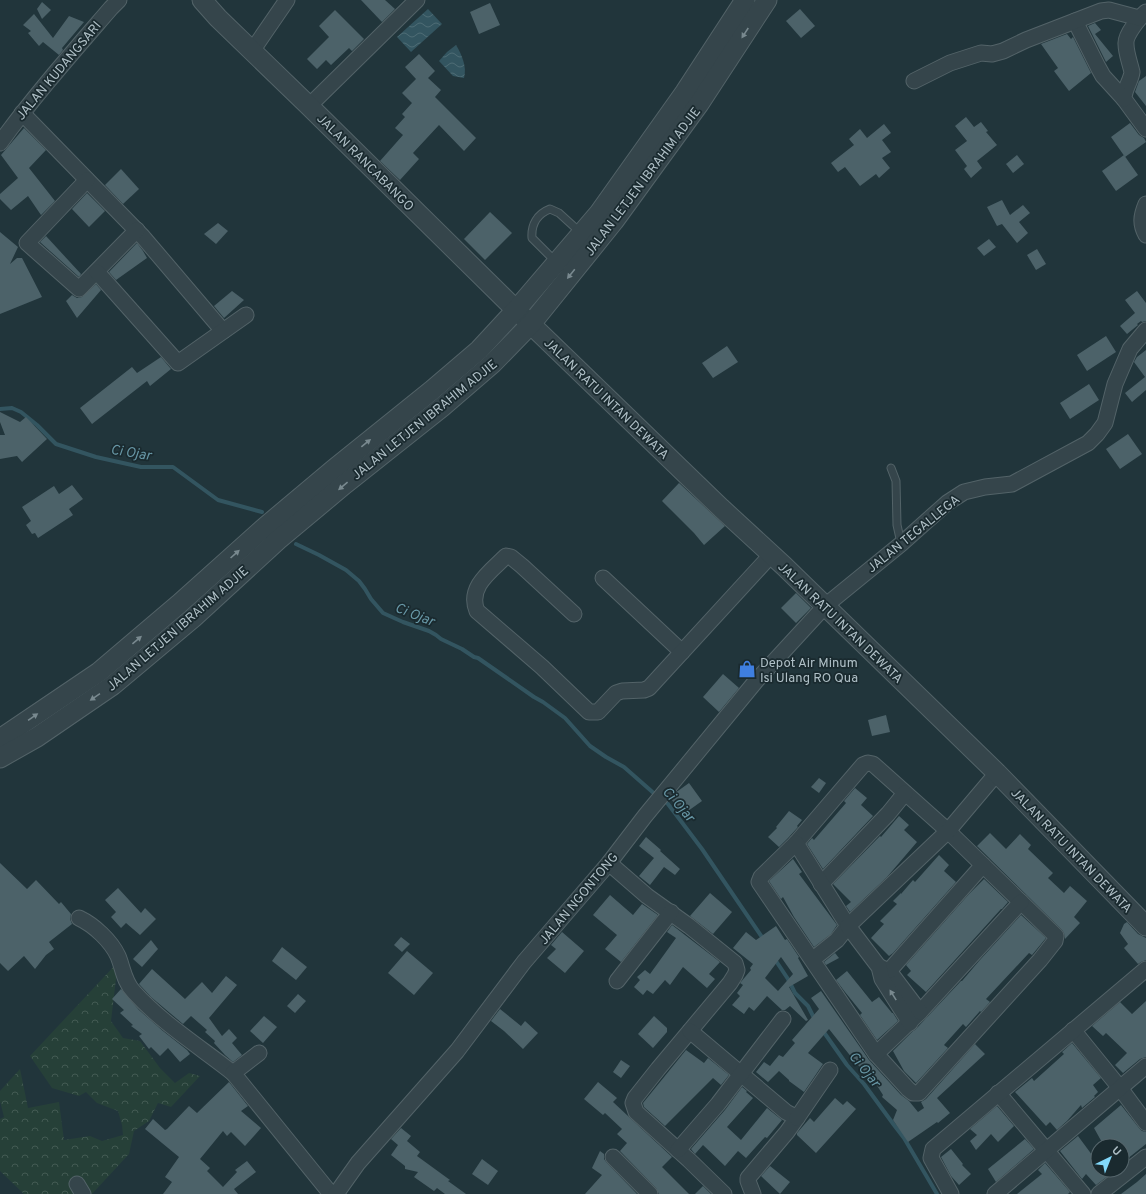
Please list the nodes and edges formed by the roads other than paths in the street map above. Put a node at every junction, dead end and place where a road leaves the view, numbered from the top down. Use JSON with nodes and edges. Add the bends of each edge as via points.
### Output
{"nodes":[{"id":1,"x":119,"y":0,"type":"edge"},
{"id":2,"x":202,"y":0,"type":"edge"},
{"id":3,"x":287,"y":0,"type":"edge"},
{"id":4,"x":417,"y":0,"type":"edge"},
{"id":5,"x":745,"y":0,"type":"edge"},
{"id":6,"x":766,"y":0,"type":"edge"},
{"id":7,"x":1143,"y":15,"type":"edge"},
{"id":8,"x":1074,"y":21,"type":"junction"},
{"id":9,"x":252,"y":51,"type":"junction"},
{"id":10,"x":914,"y":81,"type":"dead end"},
{"id":11,"x":692,"y":98,"type":"junction"},
{"id":12,"x":1124,"y":99,"type":"junction"},
{"id":13,"x":309,"y":106,"type":"junction"},
{"id":14,"x":22,"y":113,"type":"junction"},
{"id":15,"x":1146,"y":129,"type":"edge"},
{"id":16,"x":0,"y":143,"type":"edge"},
{"id":17,"x":88,"y":180,"type":"junction"},
{"id":18,"x":1146,"y":204,"type":"edge"},
{"id":19,"x":137,"y":230,"type":"junction"},
{"id":20,"x":582,"y":233,"type":"junction"},
{"id":21,"x":1146,"y":235,"type":"edge"},
{"id":22,"x":556,"y":262,"type":"junction"},
{"id":23,"x":97,"y":272,"type":"junction"},
{"id":24,"x":516,"y":310,"type":"junction"},
{"id":25,"x":246,"y":315,"type":"dead end"},
{"id":26,"x":531,"y":324,"type":"junction"},
{"id":27,"x":1146,"y":330,"type":"edge"},
{"id":28,"x":223,"y":331,"type":"junction"},
{"id":29,"x":890,"y":468,"type":"dead end"},
{"id":30,"x":901,"y":544,"type":"junction"},
{"id":31,"x":772,"y":554,"type":"junction"},
{"id":32,"x":603,"y":578,"type":"dead end"},
{"id":33,"x":179,"y":604,"type":"junction"},
{"id":34,"x":824,"y":606,"type":"junction"},
{"id":35,"x":574,"y":614,"type":"dead end"},
{"id":36,"x":193,"y":618,"type":"junction"},
{"id":37,"x":682,"y":652,"type":"junction"},
{"id":38,"x":0,"y":739,"type":"edge"},
{"id":39,"x":0,"y":758,"type":"edge"},
{"id":40,"x":997,"y":773,"type":"junction"},
{"id":41,"x":905,"y":793,"type":"junction"},
{"id":42,"x":948,"y":831,"type":"junction"},
{"id":43,"x":796,"y":842,"type":"junction"},
{"id":44,"x":609,"y":863,"type":"junction"},
{"id":45,"x":983,"y":865,"type":"junction"},
{"id":46,"x":821,"y":884,"type":"junction"},
{"id":47,"x":1021,"y":902,"type":"junction"},
{"id":48,"x":671,"y":912,"type":"junction"},
{"id":49,"x":79,"y":918,"type":"dead end"},
{"id":50,"x":848,"y":926,"type":"junction"},
{"id":51,"x":1146,"y":926,"type":"edge"},
{"id":52,"x":812,"y":960,"type":"junction"},
{"id":53,"x":884,"y":969,"type":"junction"},
{"id":54,"x":1146,"y":969,"type":"edge"},
{"id":55,"x":617,"y":981,"type":"dead end"},
{"id":56,"x":920,"y":1012,"type":"junction"},
{"id":57,"x":782,"y":1019,"type":"dead end"},
{"id":58,"x":910,"y":1023,"type":"junction"},
{"id":59,"x":1073,"y":1030,"type":"junction"},
{"id":60,"x":690,"y":1031,"type":"junction"},
{"id":61,"x":259,"y":1053,"type":"dead end"},
{"id":62,"x":876,"y":1054,"type":"junction"},
{"id":63,"x":1146,"y":1066,"type":"edge"},
{"id":64,"x":830,"y":1070,"type":"dead end"},
{"id":65,"x":233,"y":1073,"type":"junction"},
{"id":66,"x":741,"y":1074,"type":"junction"},
{"id":67,"x":1120,"y":1088,"type":"junction"},
{"id":68,"x":998,"y":1093,"type":"junction"},
{"id":69,"x":797,"y":1118,"type":"junction"},
{"id":70,"x":1146,"y":1123,"type":"edge"},
{"id":71,"x":678,"y":1150,"type":"junction"},
{"id":72,"x":1046,"y":1150,"type":"junction"},
{"id":73,"x":613,"y":1157,"type":"dead end"},
{"id":74,"x":1146,"y":1157,"type":"edge"},
{"id":75,"x":331,"y":1194,"type":"edge"},
{"id":76,"x":336,"y":1194,"type":"edge"},
{"id":77,"x":650,"y":1194,"type":"edge"},
{"id":78,"x":724,"y":1194,"type":"edge"},
{"id":79,"x":753,"y":1194,"type":"edge"},
{"id":80,"x":951,"y":1194,"type":"edge"},
{"id":81,"x":995,"y":1194,"type":"edge"},
{"id":82,"x":1083,"y":1194,"type":"edge"},
{"id":83,"x":1099,"y":1194,"type":"edge"}],
"edges":[{"from":1,"to":14,"type":"street","name":"JALAN KUDANGSARI"},
{"from":2,"to":9,"type":"street","name":"JALAN RANCABANGO"},
{"from":3,"to":9,"type":"street"},
{"from":4,"to":13,"type":"street"},
{"from":5,"to":11,"type":"street","name":"JALAN LETJEN IBRAHIM ADJIE"},
{"from":6,"to":11,"type":"street","name":"JALAN LETJEN IBRAHIM ADJIE","one_way":true},
{"from":7,"to":8,"type":"street","via":[[1109,10]]},
{"from":7,"to":12,"type":"street","via":[[1126,43],[1132,72]]},
{"from":8,"to":10,"type":"street","via":[[1003,51],[950,63]]},
{"from":8,"to":12,"type":"street","via":[[1103,76]]},
{"from":9,"to":13,"type":"street","name":"JALAN RANCABANGO"},
{"from":11,"to":20,"type":"street","name":"JALAN LETJEN IBRAHIM ADJIE"},
{"from":11,"to":26,"type":"street","name":"JALAN LETJEN IBRAHIM ADJIE","one_way":true,"via":[[614,221]]},
{"from":12,"to":15,"type":"street"},
{"from":13,"to":24,"type":"street","name":"JALAN RANCABANGO"},
{"from":14,"to":16,"type":"street","name":"JALAN KUDANGSARI"},
{"from":14,"to":17,"type":"street"},
{"from":17,"to":19,"type":"street"},
{"from":17,"to":23,"type":"street","via":[[27,243],[80,289]]},
{"from":18,"to":21,"type":"street","via":[[1141,227]]},
{"from":19,"to":23,"type":"street"},
{"from":19,"to":28,"type":"street"},
{"from":20,"to":22,"type":"street","name":"JALAN LETJEN IBRAHIM ADJIE"},
{"from":20,"to":22,"type":"lane","via":[[559,213],[550,209],[536,218],[531,230],[532,238]]},
{"from":22,"to":24,"type":"street","name":"JALAN LETJEN IBRAHIM ADJIE"},
{"from":23,"to":28,"type":"street","via":[[178,363]]},
{"from":24,"to":26,"type":"street","name":"JALAN RANCABANGO"},
{"from":33,"to":24,"type":"street","name":"JALAN LETJEN IBRAHIM ADJIE","one_way":true,"via":[[265,527],[479,350]]},
{"from":25,"to":28,"type":"street"},
{"from":26,"to":31,"type":"street","name":"JALAN RATU INTAN DEWATA"},
{"from":26,"to":36,"type":"street","name":"JALAN LETJEN IBRAHIM ADJIE","one_way":true,"via":[[493,363],[278,540]]},
{"from":27,"to":30,"type":"street","name":"JALAN TEGALLEGA","via":[[1130,349],[1115,384],[1105,423],[1088,443],[1012,484],[964,492],[947,503]]},
{"from":29,"to":30,"type":"lane","via":[[896,481],[897,525]]},
{"from":30,"to":34,"type":"street","name":"JALAN TEGALLEGA"},
{"from":31,"to":34,"type":"street","name":"JALAN RATU INTAN DEWATA"},
{"from":31,"to":37,"type":"street"},
{"from":32,"to":37,"type":"street"},
{"from":33,"to":36,"type":"street"},
{"from":38,"to":33,"type":"street","name":"JALAN LETJEN IBRAHIM ADJIE","one_way":true,"via":[[98,672]]},
{"from":34,"to":40,"type":"street","name":"JALAN RATU INTAN DEWATA"},
{"from":34,"to":44,"type":"street","name":"JALAN NGONTONG","via":[[756,681]]},
{"from":35,"to":37,"type":"street","via":[[522,566],[506,556],[478,584],[475,594],[474,603],[477,611],[589,712],[598,712],[616,693],[649,688]]},
{"from":36,"to":39,"type":"street","name":"JALAN LETJEN IBRAHIM ADJIE","one_way":true,"via":[[113,685],[37,737]]},
{"from":40,"to":42,"type":"street"},
{"from":40,"to":51,"type":"street","name":"JALAN RATU INTAN DEWATA"},
{"from":41,"to":42,"type":"street"},
{"from":41,"to":43,"type":"street","via":[[873,764],[862,765]]},
{"from":41,"to":46,"type":"street"},
{"from":42,"to":45,"type":"street"},
{"from":42,"to":50,"type":"street"},
{"from":43,"to":46,"type":"street"},
{"from":43,"to":52,"type":"street","via":[[759,882]]},
{"from":44,"to":48,"type":"street","via":[[647,896]]},
{"from":44,"to":76,"type":"street","name":"JALAN NGONTONG","via":[[524,962],[457,1051],[358,1163]]},
{"from":45,"to":47,"type":"street"},
{"from":45,"to":53,"type":"street"},
{"from":46,"to":50,"type":"street"},
{"from":47,"to":56,"type":"street"},
{"from":47,"to":62,"type":"street","via":[[1056,936],[1055,941],[921,1091],[916,1094],[908,1089]]},
{"from":48,"to":55,"type":"street"},
{"from":48,"to":60,"type":"street","via":[[725,954],[736,966],[735,975],[730,983]]},
{"from":49,"to":65,"type":"street","via":[[109,942],[117,954],[126,980],[143,1002]]},
{"from":50,"to":52,"type":"street","via":[[837,940]]},
{"from":50,"to":53,"type":"street"},
{"from":52,"to":62,"type":"street"},
{"from":53,"to":56,"type":"street"},
{"from":58,"to":53,"type":"street","one_way":true,"via":[[882,979]]},
{"from":54,"to":59,"type":"street"},
{"from":56,"to":58,"type":"street"},
{"from":57,"to":66,"type":"street"},
{"from":58,"to":62,"type":"street"},
{"from":59,"to":67,"type":"street"},
{"from":59,"to":68,"type":"street"},
{"from":60,"to":66,"type":"street"},
{"from":60,"to":71,"type":"street","via":[[635,1098],[634,1103],[636,1112]]},
{"from":61,"to":65,"type":"street"},
{"from":63,"to":67,"type":"street"},
{"from":64,"to":69,"type":"street"},
{"from":65,"to":75,"type":"street"},
{"from":66,"to":69,"type":"street","via":[[786,1112]]},
{"from":66,"to":71,"type":"street"},
{"from":67,"to":70,"type":"street"},
{"from":67,"to":72,"type":"street"},
{"from":68,"to":72,"type":"street"},
{"from":68,"to":80,"type":"street","via":[[933,1149],[931,1158]]},
{"from":69,"to":79,"type":"street","via":[[748,1178]]},
{"from":71,"to":78,"type":"street"},
{"from":72,"to":81,"type":"street"},
{"from":72,"to":82,"type":"street"},
{"from":73,"to":77,"type":"street"},
{"from":74,"to":83,"type":"street"}]}
